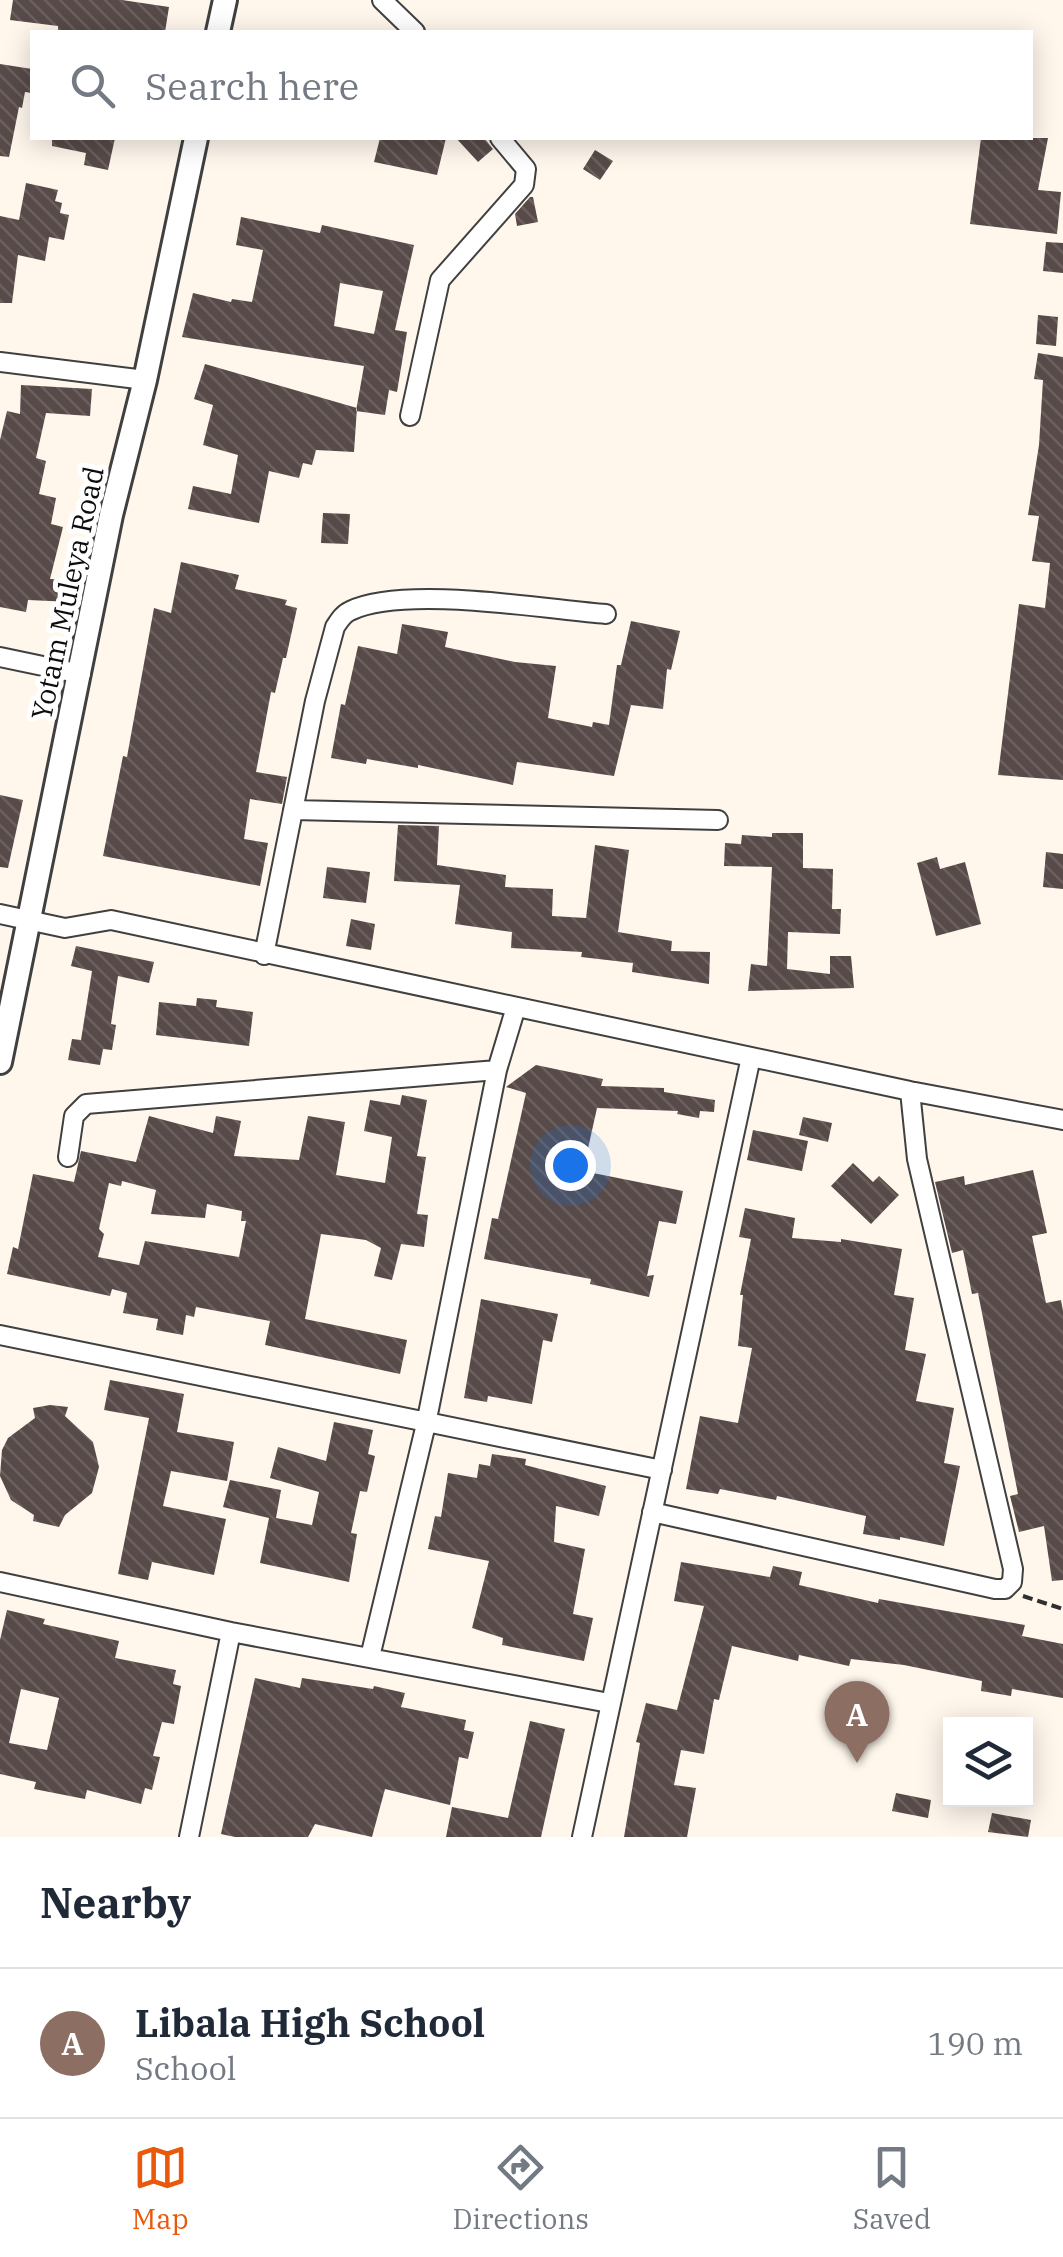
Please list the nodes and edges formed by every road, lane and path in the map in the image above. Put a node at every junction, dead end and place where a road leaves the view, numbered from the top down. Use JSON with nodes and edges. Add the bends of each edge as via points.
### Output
{"nodes":[{"id":1,"x":224,"y":0,"type":"edge"},
{"id":2,"x":382,"y":0,"type":"edge"},
{"id":3,"x":218,"y":30,"type":"edge"},
{"id":4,"x":413,"y":30,"type":"edge"},
{"id":5,"x":196,"y":140,"type":"edge"},
{"id":6,"x":502,"y":140,"type":"edge"},
{"id":7,"x":0,"y":362,"type":"edge"},
{"id":8,"x":145,"y":380,"type":"junction"},
{"id":9,"x":410,"y":416,"type":"dead end"},
{"id":10,"x":606,"y":614,"type":"dead end"},
{"id":11,"x":0,"y":657,"type":"edge"},
{"id":12,"x":81,"y":674,"type":"junction"},
{"id":13,"x":293,"y":810,"type":"junction"},
{"id":14,"x":718,"y":820,"type":"dead end"},
{"id":15,"x":0,"y":914,"type":"edge"},
{"id":16,"x":30,"y":919,"type":"junction"},
{"id":17,"x":264,"y":954,"type":"junction"},
{"id":18,"x":516,"y":1007,"type":"junction"},
{"id":19,"x":752,"y":1057,"type":"junction"},
{"id":20,"x":0,"y":1062,"type":"edge"},
{"id":21,"x":498,"y":1070,"type":"junction"},
{"id":22,"x":910,"y":1091,"type":"junction"},
{"id":23,"x":1063,"y":1120,"type":"edge"},
{"id":24,"x":68,"y":1157,"type":"dead end"},
{"id":25,"x":0,"y":1335,"type":"edge"},
{"id":26,"x":426,"y":1424,"type":"junction"},
{"id":27,"x":662,"y":1470,"type":"junction"},
{"id":28,"x":652,"y":1512,"type":"junction"},
{"id":29,"x":0,"y":1582,"type":"edge"},
{"id":30,"x":1005,"y":1590,"type":"junction"},
{"id":31,"x":1063,"y":1609,"type":"edge"},
{"id":32,"x":231,"y":1632,"type":"junction"},
{"id":33,"x":370,"y":1657,"type":"junction"},
{"id":34,"x":609,"y":1703,"type":"junction"},
{"id":35,"x":189,"y":1837,"type":"edge"},
{"id":36,"x":582,"y":1837,"type":"edge"}],
"edges":[{"from":1,"to":3,"type":"street"},
{"from":2,"to":4,"type":"street"},
{"from":5,"to":8,"type":"street","name":"Yotam Muleya Road"},
{"from":6,"to":9,"type":"street","via":[[526,169],[524,185],[440,280]]},
{"from":7,"to":8,"type":"street"},
{"from":8,"to":12,"type":"street","name":"Yotam Muleya Road"},
{"from":10,"to":13,"type":"street","via":[[438,599],[351,610],[329,646]]},
{"from":11,"to":12,"type":"street"},
{"from":12,"to":16,"type":"street","name":"Yotam Muleya Road"},
{"from":13,"to":14,"type":"street"},
{"from":13,"to":17,"type":"street"},
{"from":15,"to":16,"type":"street"},
{"from":16,"to":17,"type":"street","via":[[65,928],[111,920]]},
{"from":16,"to":20,"type":"street","name":"Yotam Muleya Road"},
{"from":17,"to":18,"type":"street"},
{"from":18,"to":19,"type":"street"},
{"from":18,"to":21,"type":"street"},
{"from":19,"to":22,"type":"street"},
{"from":19,"to":27,"type":"street"},
{"from":21,"to":24,"type":"street","via":[[86,1104],[74,1116]]},
{"from":21,"to":26,"type":"street"},
{"from":22,"to":23,"type":"street"},
{"from":22,"to":30,"type":"street","via":[[916,1159],[1013,1570]]},
{"from":25,"to":26,"type":"street"},
{"from":26,"to":27,"type":"street"},
{"from":26,"to":33,"type":"street"},
{"from":27,"to":28,"type":"street"},
{"from":28,"to":30,"type":"street"},
{"from":28,"to":34,"type":"street"},
{"from":29,"to":32,"type":"street"},
{"from":30,"to":31,"type":"path"},
{"from":32,"to":33,"type":"street"},
{"from":32,"to":35,"type":"street"},
{"from":33,"to":34,"type":"street"},
{"from":34,"to":36,"type":"street"}]}
